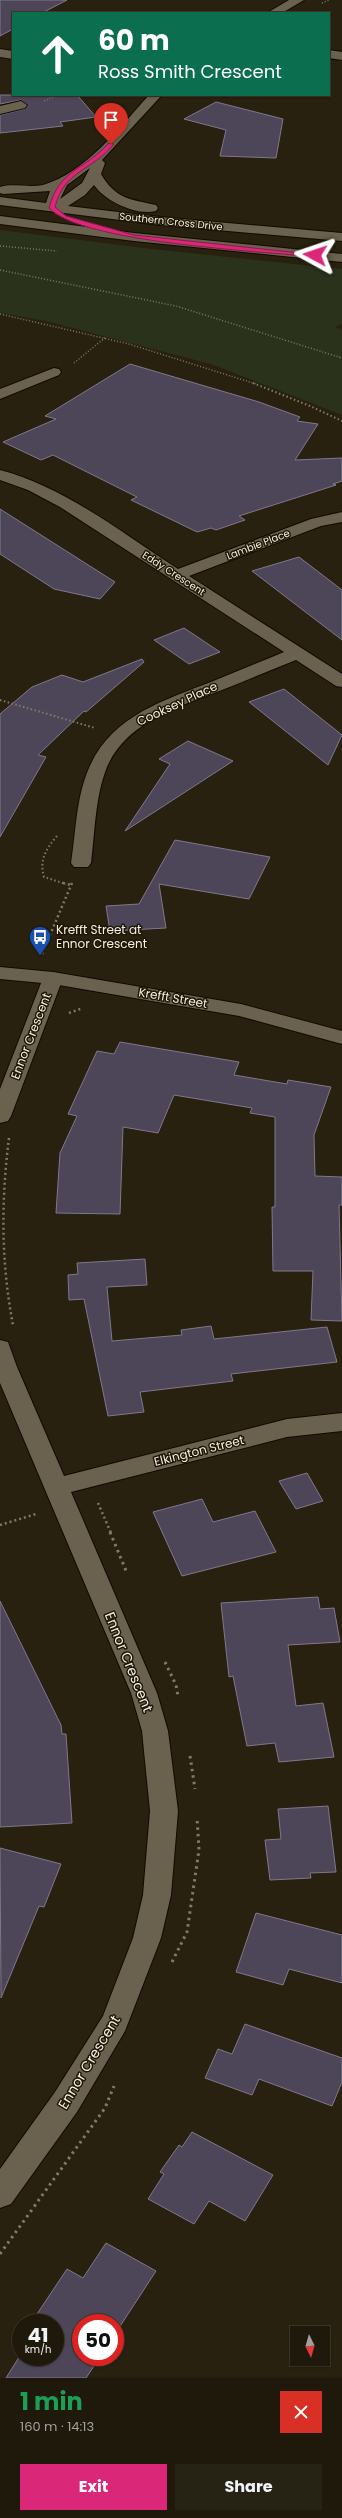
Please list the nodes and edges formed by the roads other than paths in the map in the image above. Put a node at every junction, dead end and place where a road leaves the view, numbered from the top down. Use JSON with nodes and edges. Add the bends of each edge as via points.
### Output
{"nodes":[{"id":1,"x":298,"y":0,"type":"edge"},
{"id":2,"x":275,"y":12,"type":"edge"},
{"id":3,"x":0,"y":52,"type":"edge"},
{"id":4,"x":330,"y":54,"type":"edge"},
{"id":5,"x":12,"y":55,"type":"edge"},
{"id":6,"x":342,"y":56,"type":"edge"},
{"id":7,"x":155,"y":96,"type":"edge"},
{"id":8,"x":21,"y":105,"type":"dead end"},
{"id":9,"x":0,"y":110,"type":"edge"},
{"id":10,"x":102,"y":154,"type":"junction"},
{"id":11,"x":95,"y":175,"type":"junction"},
{"id":12,"x":62,"y":182,"type":"junction"},
{"id":13,"x":0,"y":190,"type":"edge"},
{"id":14,"x":0,"y":201,"type":"edge"},
{"id":15,"x":52,"y":208,"type":"junction"},
{"id":16,"x":0,"y":215,"type":"edge"},
{"id":17,"x":0,"y":220,"type":"edge"},
{"id":18,"x":268,"y":230,"type":"junction"},
{"id":19,"x":134,"y":237,"type":"junction"},
{"id":20,"x":342,"y":237,"type":"edge"},
{"id":21,"x":342,"y":258,"type":"edge"},
{"id":22,"x":54,"y":372,"type":"road end"},
{"id":23,"x":0,"y":396,"type":"edge"},
{"id":24,"x":0,"y":475,"type":"edge"},
{"id":25,"x":342,"y":517,"type":"edge"},
{"id":26,"x":176,"y":575,"type":"junction"},
{"id":27,"x":297,"y":653,"type":"junction"},
{"id":28,"x":342,"y":682,"type":"edge"},
{"id":29,"x":81,"y":863,"type":"road end"},
{"id":30,"x":0,"y":973,"type":"edge"},
{"id":31,"x":54,"y":978,"type":"junction"},
{"id":32,"x":342,"y":1038,"type":"edge"},
{"id":33,"x":0,"y":1116,"type":"edge"},
{"id":34,"x":0,"y":1348,"type":"edge"},
{"id":35,"x":342,"y":1422,"type":"edge"},
{"id":36,"x":60,"y":1496,"type":"junction"},
{"id":37,"x":0,"y":2194,"type":"edge"}],
"edges":[{"from":1,"to":2,"type":"street"},
{"from":3,"to":5,"type":"street"},
{"from":4,"to":6,"type":"street"},
{"from":7,"to":10,"type":"street"},
{"from":8,"to":9,"type":"street"},
{"from":10,"to":11,"type":"street"},
{"from":10,"to":12,"type":"street"},
{"from":11,"to":15,"type":"street","via":[[74,199]]},
{"from":11,"to":18,"type":"street","via":[[101,188],[112,197],[130,204]]},
{"from":12,"to":13,"type":"street","via":[[43,189]]},
{"from":12,"to":15,"type":"street"},
{"from":14,"to":15,"type":"street","name":"Southern Cross Drive"},
{"from":15,"to":16,"type":"street"},
{"from":15,"to":18,"type":"street","name":"Southern Cross Drive"},
{"from":15,"to":19,"type":"street","via":[[64,218]]},
{"from":17,"to":19,"type":"street","name":"Southern Cross Drive"},
{"from":18,"to":20,"type":"street","name":"Southern Cross Drive"},
{"from":19,"to":21,"type":"street","name":"Southern Cross Drive"},
{"from":22,"to":23,"type":"street","via":[[19,385]]},
{"from":24,"to":26,"type":"street","name":"Eddy Crescent","via":[[34,487],[66,504]]},
{"from":25,"to":26,"type":"street","name":"Lambie Place","via":[[317,522]]},
{"from":26,"to":27,"type":"street","name":"Eddy Crescent"},
{"from":27,"to":28,"type":"street","name":"Eddy Crescent"},
{"from":27,"to":29,"type":"street","name":"Cooksey Place","via":[[172,703],[143,717],[120,735],[102,757],[93,781]]},
{"from":30,"to":31,"type":"street","name":"Krefft Street"},
{"from":31,"to":32,"type":"street","name":"Krefft Street","via":[[241,1010]]},
{"from":31,"to":33,"type":"street","name":"Ennor Crescent"},
{"from":34,"to":36,"type":"street","name":"Ennor Crescent","via":[[5,1367]]},
{"from":35,"to":36,"type":"street","name":"Elkington Street","via":[[287,1428]]},
{"from":36,"to":37,"type":"street","name":"Ennor Crescent","via":[[144,1693],[155,1731],[164,1811],[157,1895],[147,1938],[115,2022],[66,2102]]}]}
